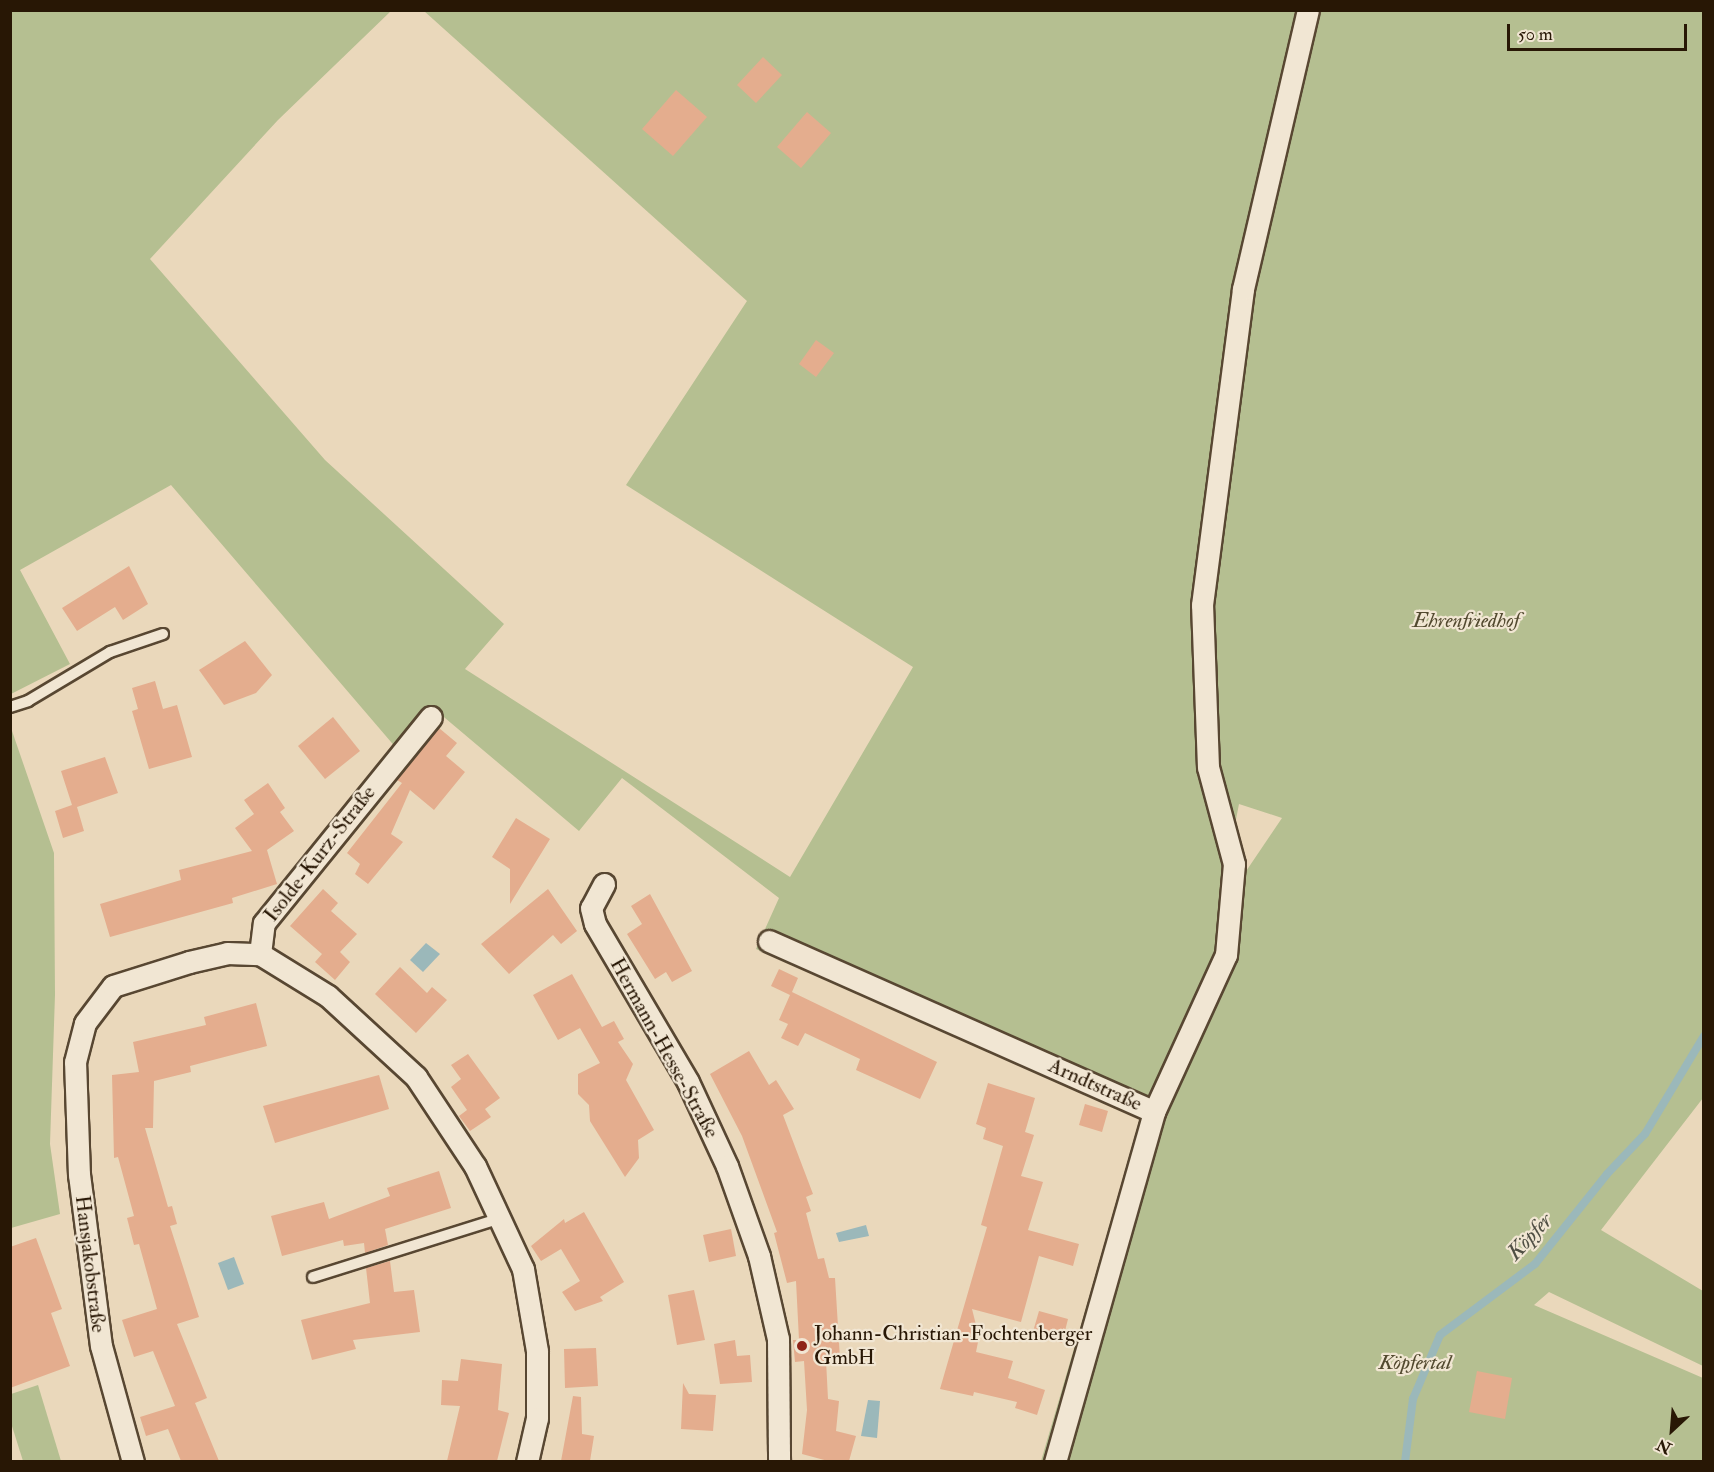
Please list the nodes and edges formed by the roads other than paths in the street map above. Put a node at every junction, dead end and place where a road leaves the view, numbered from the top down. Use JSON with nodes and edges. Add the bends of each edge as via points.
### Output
{"nodes":[{"id":1,"x":1308,"y":10,"type":"edge"},
{"id":2,"x":163,"y":634,"type":"dead end"},
{"id":3,"x":10,"y":707,"type":"edge"},
{"id":4,"x":430,"y":717,"type":"dead end"},
{"id":5,"x":604,"y":884,"type":"dead end"},
{"id":6,"x":769,"y":941,"type":"dead end"},
{"id":7,"x":260,"y":954,"type":"junction"},
{"id":8,"x":1154,"y":1112,"type":"junction"},
{"id":9,"x":501,"y":1218,"type":"junction"},
{"id":10,"x":313,"y":1277,"type":"dead end"},
{"id":11,"x":133,"y":1461,"type":"edge"},
{"id":12,"x":527,"y":1461,"type":"edge"},
{"id":13,"x":779,"y":1461,"type":"edge"},
{"id":14,"x":1055,"y":1461,"type":"edge"}],
"edges":[{"from":1,"to":8,"type":"street","via":[[1243,288],[1202,605],[1208,767],[1234,864],[1226,955]]},
{"from":2,"to":3,"type":"lane","via":[[110,652],[28,701]]},
{"from":4,"to":7,"type":"street","name":"Isolde-Kurz-Straße","via":[[264,923]]},
{"from":5,"to":13,"type":"street","name":"Hermann-Hesse-Straße","via":[[591,908],[595,924],[688,1082],[727,1166],[759,1256],[778,1339]]},
{"from":6,"to":8,"type":"street","name":"Arndtstraße"},
{"from":7,"to":9,"type":"street","via":[[328,996],[416,1077],[447,1120]]},
{"from":7,"to":11,"type":"street","name":"Hansjakobstraße","via":[[227,953],[113,986],[85,1023],[75,1062],[79,1175],[101,1346]]},
{"from":8,"to":14,"type":"street","name":"Arndtstraße"},
{"from":9,"to":10,"type":"lane"},
{"from":9,"to":12,"type":"street","via":[[523,1269],[537,1351],[537,1418]]}]}
